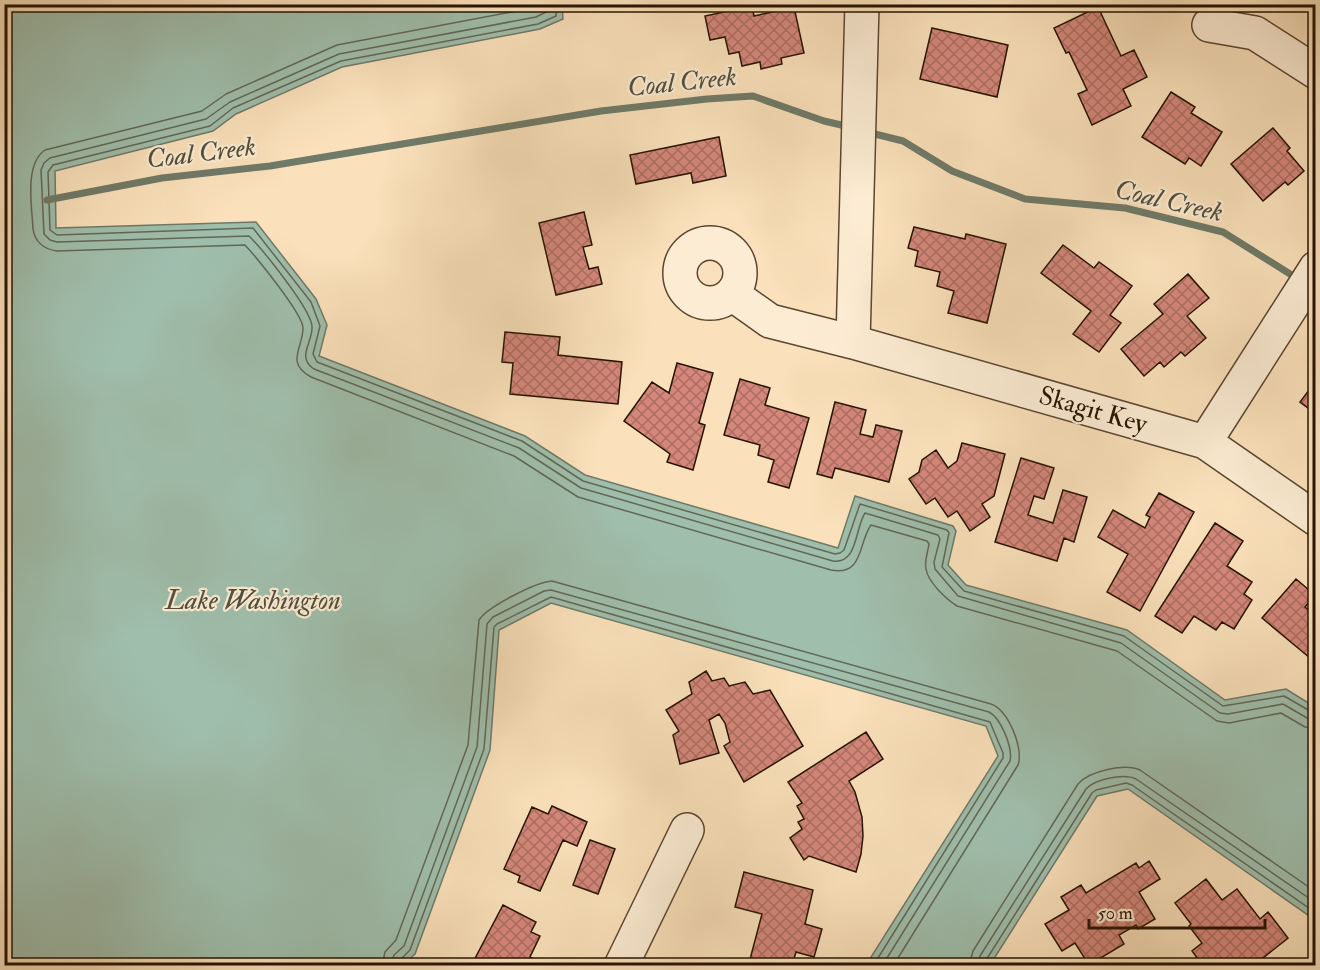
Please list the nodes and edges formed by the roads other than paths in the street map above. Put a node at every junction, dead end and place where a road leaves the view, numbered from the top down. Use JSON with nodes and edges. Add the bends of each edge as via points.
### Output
{"nodes":[{"id":1,"x":862,"y":4,"type":"edge"},
{"id":2,"x":1209,"y":25,"type":"dead end"},
{"id":3,"x":1316,"y":72,"type":"edge"},
{"id":4,"x":1315,"y":268,"type":"edge"},
{"id":5,"x":732,"y":294,"type":"dead end"},
{"id":6,"x":853,"y":342,"type":"junction"},
{"id":7,"x":1205,"y":442,"type":"junction"},
{"id":8,"x":1316,"y":519,"type":"edge"},
{"id":9,"x":687,"y":830,"type":"dead end"},
{"id":10,"x":621,"y":966,"type":"edge"}],
"edges":[{"from":1,"to":6,"type":"street"},
{"from":2,"to":3,"type":"street","via":[[1254,33]]},
{"from":4,"to":7,"type":"street"},
{"from":5,"to":6,"type":"street","name":"Skagit Key","via":[[770,321]]},
{"from":6,"to":7,"type":"street","name":"Skagit Key"},
{"from":7,"to":8,"type":"street","name":"Skagit Key"},
{"from":9,"to":10,"type":"street"}]}
